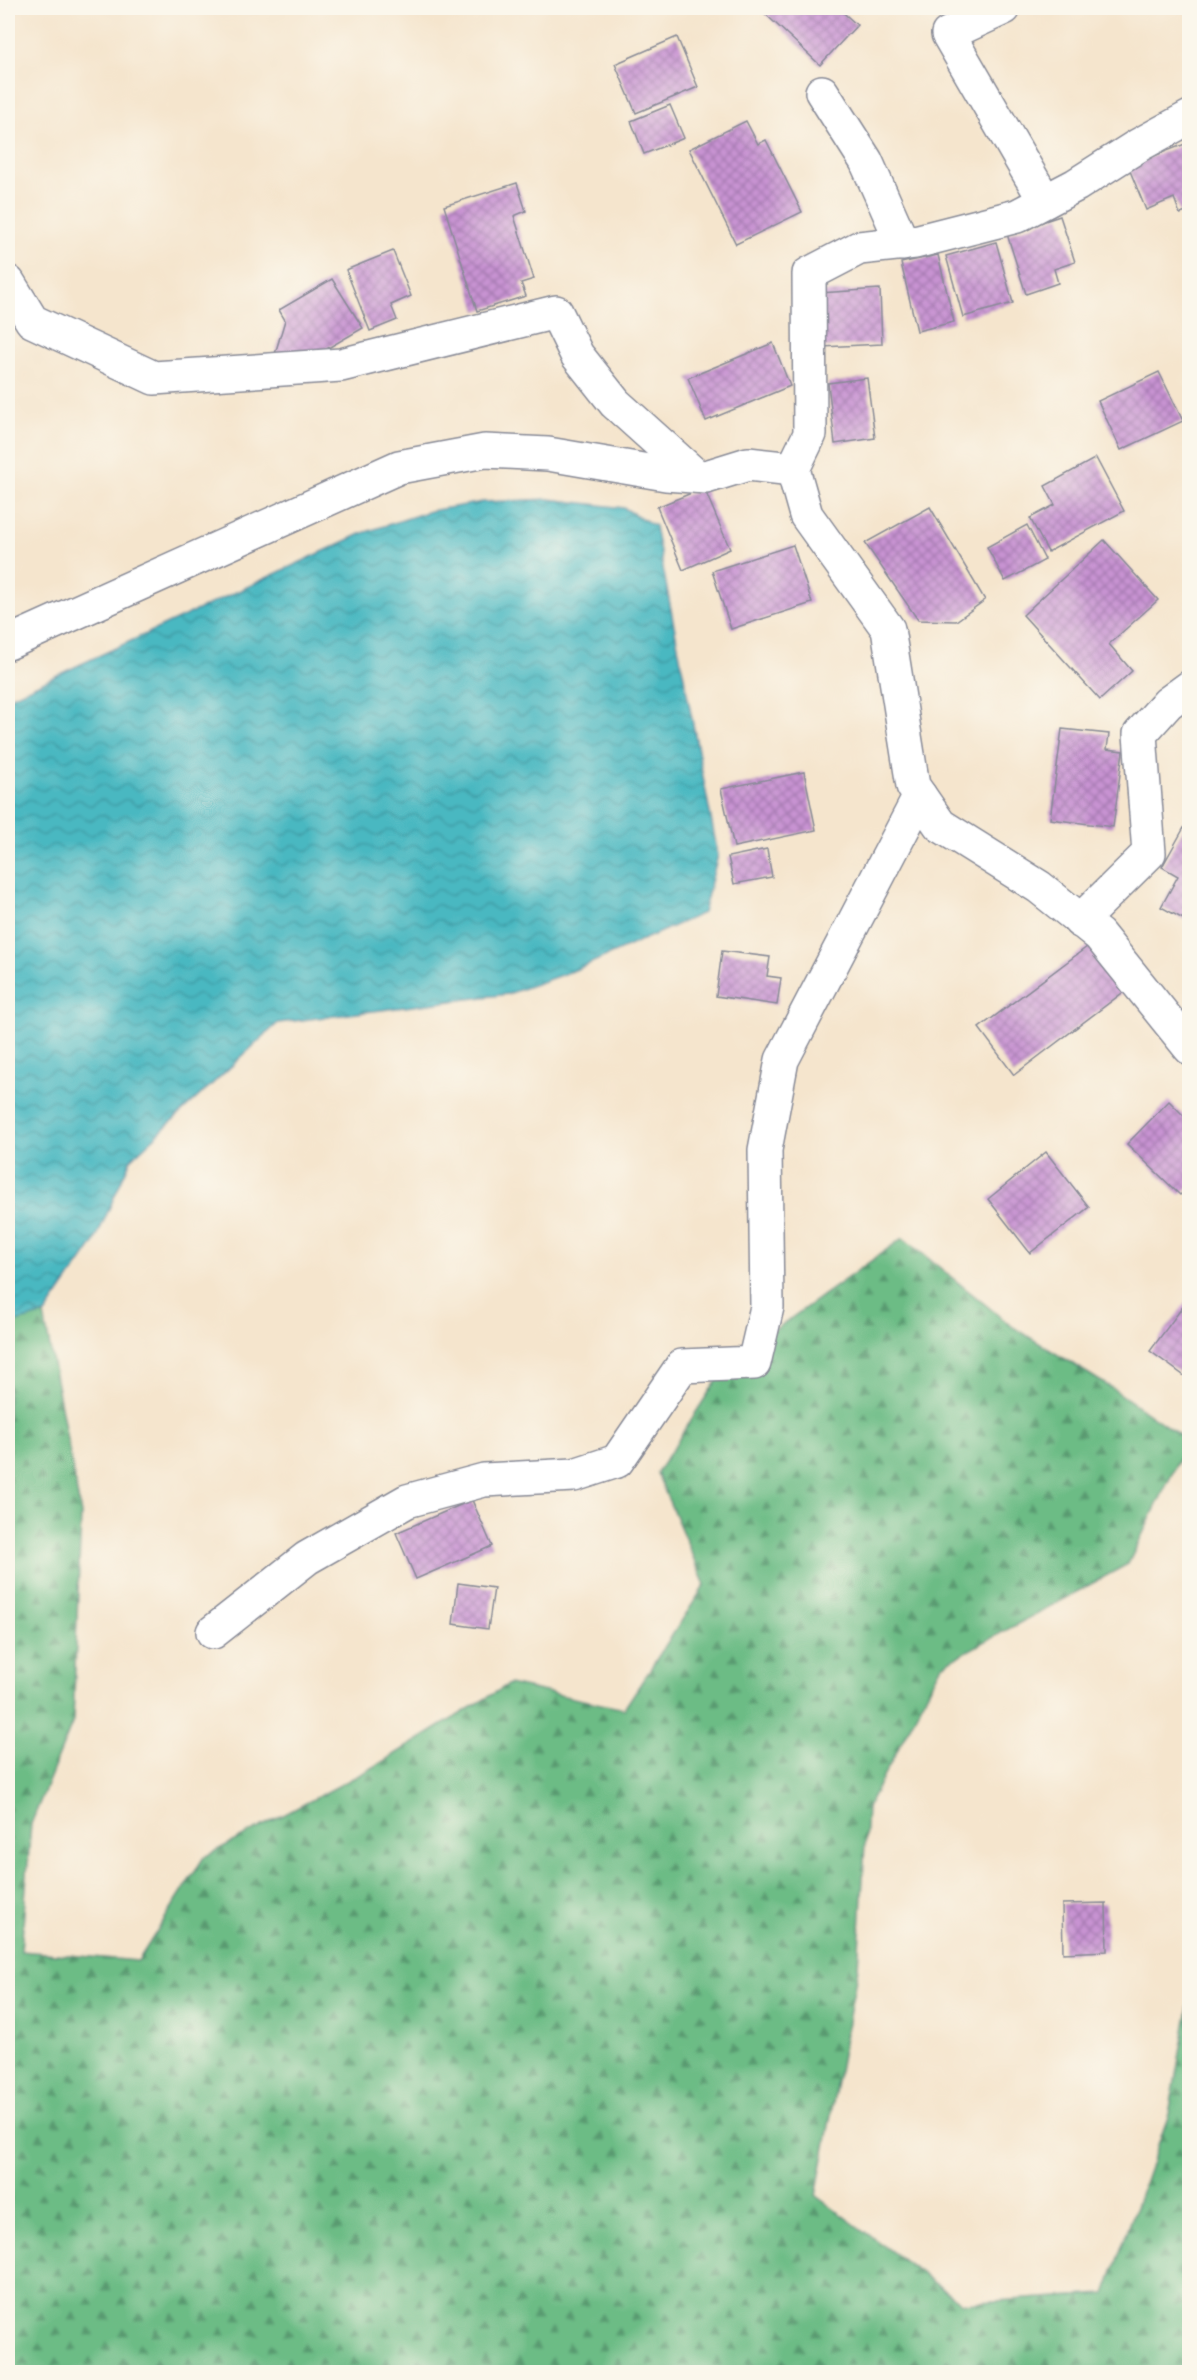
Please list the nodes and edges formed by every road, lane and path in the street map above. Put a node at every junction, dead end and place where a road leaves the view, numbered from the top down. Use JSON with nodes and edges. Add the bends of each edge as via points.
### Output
{"nodes":[{"id":1,"x":1004,"y":8,"type":"edge"},
{"id":2,"x":822,"y":92,"type":"dead end"},
{"id":3,"x":1190,"y":117,"type":"edge"},
{"id":4,"x":1045,"y":201,"type":"junction"},
{"id":5,"x":903,"y":244,"type":"junction"},
{"id":6,"x":8,"y":282,"type":"edge"},
{"id":7,"x":793,"y":469,"type":"junction"},
{"id":8,"x":696,"y":476,"type":"junction"},
{"id":9,"x":8,"y":643,"type":"edge"},
{"id":10,"x":1190,"y":687,"type":"edge"},
{"id":11,"x":920,"y":796,"type":"junction"},
{"id":12,"x":1080,"y":921,"type":"junction"},
{"id":13,"x":1190,"y":1048,"type":"edge"},
{"id":14,"x":213,"y":1632,"type":"dead end"}],
"edges":[{"from":1,"to":4,"type":"street","via":[[948,34]]},
{"from":2,"to":5,"type":"street","via":[[866,161]]},
{"from":3,"to":4,"type":"street"},
{"from":4,"to":5,"type":"street","via":[[1017,216]]},
{"from":5,"to":7,"type":"street","via":[[859,249],[809,274],[810,434]]},
{"from":6,"to":8,"type":"street","via":[[32,321],[154,378],[342,365],[556,312],[577,355],[615,403]]},
{"from":7,"to":8,"type":"street","via":[[748,464],[706,477]]},
{"from":7,"to":11,"type":"street","via":[[806,515],[888,629],[913,786]]},
{"from":8,"to":9,"type":"street","via":[[548,454],[485,451],[399,467]]},
{"from":10,"to":12,"type":"street","via":[[1168,702],[1140,734],[1149,854]]},
{"from":11,"to":12,"type":"street","via":[[940,825],[1039,887]]},
{"from":11,"to":14,"type":"street","via":[[782,1060],[765,1150],[767,1307],[754,1363],[682,1366],[617,1461],[574,1475],[484,1480],[407,1501],[307,1558]]},
{"from":12,"to":13,"type":"street","via":[[1099,935]]}]}
